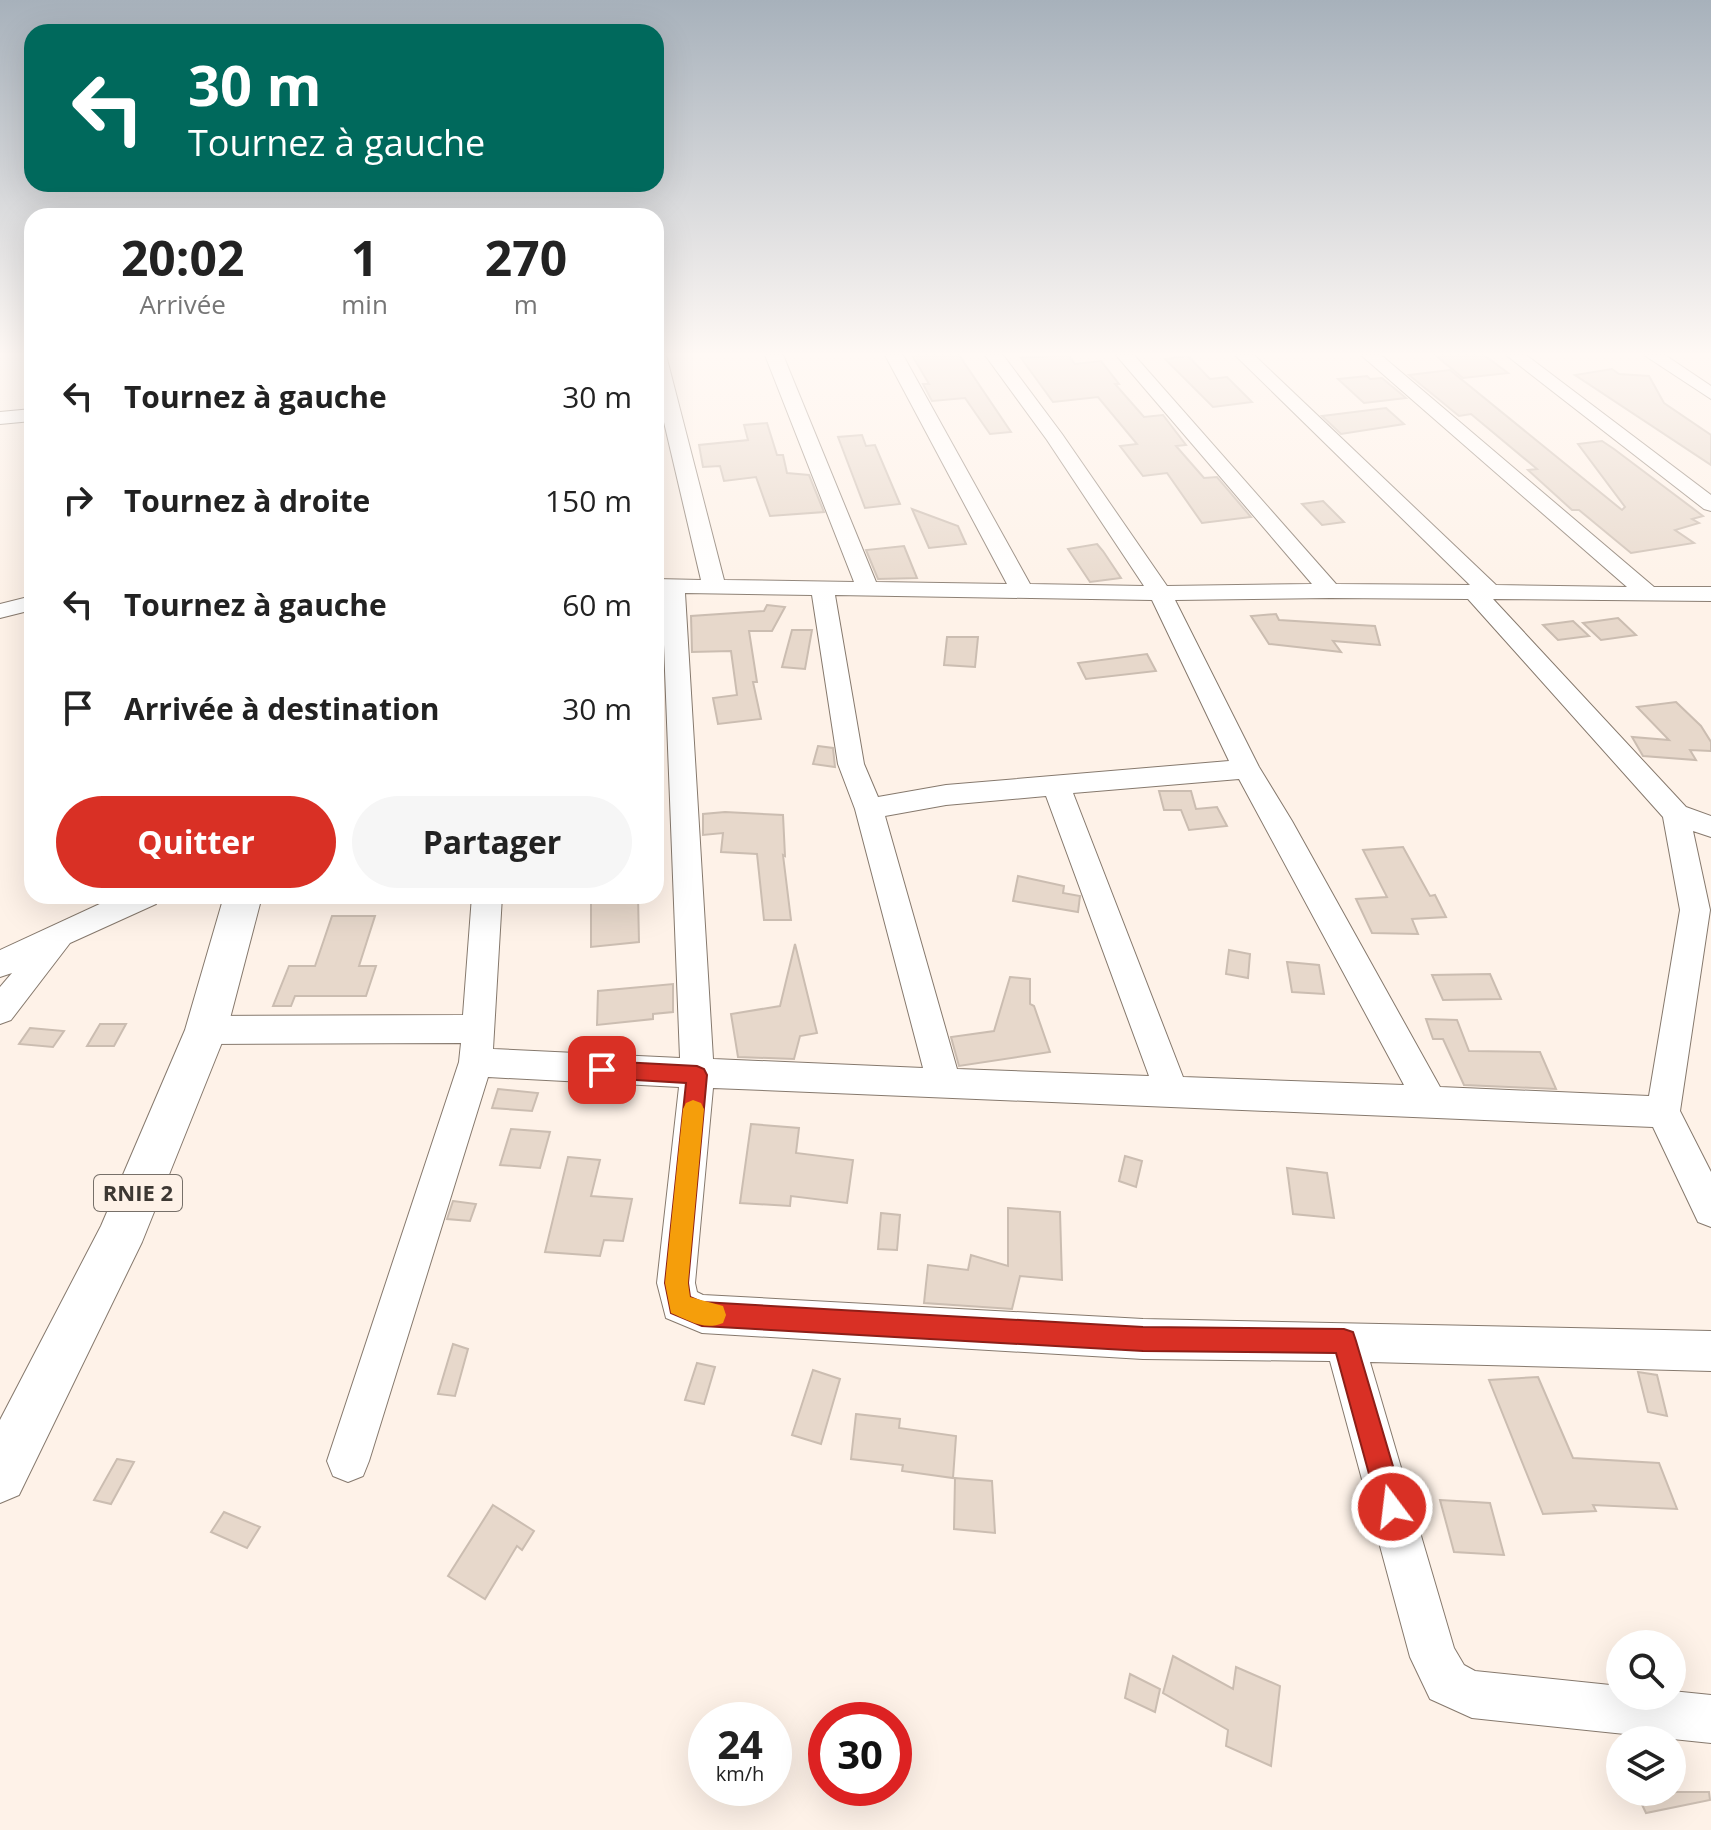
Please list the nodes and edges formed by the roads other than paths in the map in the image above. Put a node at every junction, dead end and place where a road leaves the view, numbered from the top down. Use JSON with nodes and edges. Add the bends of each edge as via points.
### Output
{"nodes":[{"id":1,"x":678,"y":440,"type":"edge"},
{"id":2,"x":808,"y":440,"type":"edge"},
{"id":3,"x":941,"y":440,"type":"edge"},
{"id":4,"x":1057,"y":440,"type":"edge"},
{"id":5,"x":1199,"y":440,"type":"edge"},
{"id":6,"x":1329,"y":440,"type":"edge"},
{"id":7,"x":1470,"y":440,"type":"edge"},
{"id":8,"x":1627,"y":440,"type":"edge"},
{"id":9,"x":1711,"y":505,"type":"edge"},
{"id":10,"x":664,"y":586,"type":"edge"},
{"id":11,"x":714,"y":586,"type":"junction"},
{"id":12,"x":822,"y":586,"type":"junction"},
{"id":13,"x":867,"y":587,"type":"junction"},
{"id":14,"x":1022,"y":590,"type":"junction"},
{"id":15,"x":1330,"y":591,"type":"junction"},
{"id":16,"x":1481,"y":592,"type":"junction"},
{"id":17,"x":1160,"y":593,"type":"junction"},
{"id":18,"x":1649,"y":594,"type":"junction"},
{"id":19,"x":1711,"y":594,"type":"edge"},
{"id":20,"x":24,"y":605,"type":"edge"},
{"id":21,"x":0,"y":611,"type":"edge"},
{"id":22,"x":1246,"y":769,"type":"junction"},
{"id":23,"x":1056,"y":785,"type":"junction"},
{"id":24,"x":869,"y":809,"type":"junction"},
{"id":25,"x":1676,"y":814,"type":"junction"},
{"id":26,"x":1711,"y":827,"type":"edge"},
{"id":27,"x":128,"y":904,"type":"edge"},
{"id":28,"x":241,"y":904,"type":"edge"},
{"id":29,"x":486,"y":904,"type":"edge"},
{"id":30,"x":1703,"y":904,"type":"edge"},
{"id":31,"x":59,"y":935,"type":"junction"},
{"id":32,"x":0,"y":964,"type":"edge"},
{"id":33,"x":0,"y":1011,"type":"edge"},
{"id":34,"x":206,"y":1030,"type":"junction"},
{"id":35,"x":476,"y":1046,"type":"junction"},
{"id":36,"x":697,"y":1075,"type":"junction"},
{"id":37,"x":944,"y":1082,"type":"junction"},
{"id":38,"x":1172,"y":1092,"type":"junction"},
{"id":39,"x":1429,"y":1099,"type":"junction"},
{"id":40,"x":1663,"y":1112,"type":"junction"},
{"id":41,"x":1711,"y":1210,"type":"edge"},
{"id":42,"x":1344,"y":1341,"type":"junction"},
{"id":43,"x":1711,"y":1351,"type":"edge"},
{"id":44,"x":348,"y":1461,"type":"dead end"},
{"id":45,"x":0,"y":1476,"type":"edge"},
{"id":46,"x":1711,"y":1719,"type":"edge"}],
"edges":[{"from":1,"to":11,"type":"street"},
{"from":2,"to":13,"type":"street"},
{"from":3,"to":14,"type":"street"},
{"from":4,"to":17,"type":"street"},
{"from":5,"to":15,"type":"street"},
{"from":6,"to":16,"type":"street"},
{"from":7,"to":18,"type":"street"},
{"from":8,"to":9,"type":"street"},
{"from":10,"to":11,"type":"street"},
{"from":10,"to":36,"type":"street"},
{"from":11,"to":12,"type":"street"},
{"from":12,"to":13,"type":"street"},
{"from":12,"to":24,"type":"street","via":[[851,764]]},
{"from":13,"to":14,"type":"street"},
{"from":14,"to":17,"type":"street"},
{"from":15,"to":16,"type":"street"},
{"from":15,"to":17,"type":"street"},
{"from":16,"to":18,"type":"street"},
{"from":16,"to":25,"type":"street"},
{"from":17,"to":22,"type":"street"},
{"from":18,"to":19,"type":"street"},
{"from":20,"to":21,"type":"street"},
{"from":22,"to":23,"type":"street"},
{"from":22,"to":39,"type":"street"},
{"from":23,"to":24,"type":"street","via":[[946,795]]},
{"from":23,"to":38,"type":"street"},
{"from":24,"to":37,"type":"street"},
{"from":25,"to":26,"type":"street"},
{"from":25,"to":30,"type":"street"},
{"from":27,"to":31,"type":"street"},
{"from":28,"to":34,"type":"main road","number":"RNIE 2"},
{"from":29,"to":35,"type":"street"},
{"from":30,"to":40,"type":"street"},
{"from":31,"to":32,"type":"street"},
{"from":31,"to":33,"type":"street"},
{"from":34,"to":35,"type":"street"},
{"from":34,"to":45,"type":"main road","number":"RNIE 2","via":[[118,1242]]},
{"from":35,"to":36,"type":"street"},
{"from":35,"to":44,"type":"street"},
{"from":36,"to":37,"type":"street"},
{"from":36,"to":42,"type":"street","via":[[676,1283],[680,1304],[702,1314],[1143,1339]]},
{"from":37,"to":38,"type":"street"},
{"from":38,"to":39,"type":"street"},
{"from":39,"to":40,"type":"street"},
{"from":40,"to":41,"type":"street"},
{"from":42,"to":43,"type":"street"},
{"from":42,"to":46,"type":"street","via":[[1433,1657],[1447,1682],[1472,1694]]}]}
